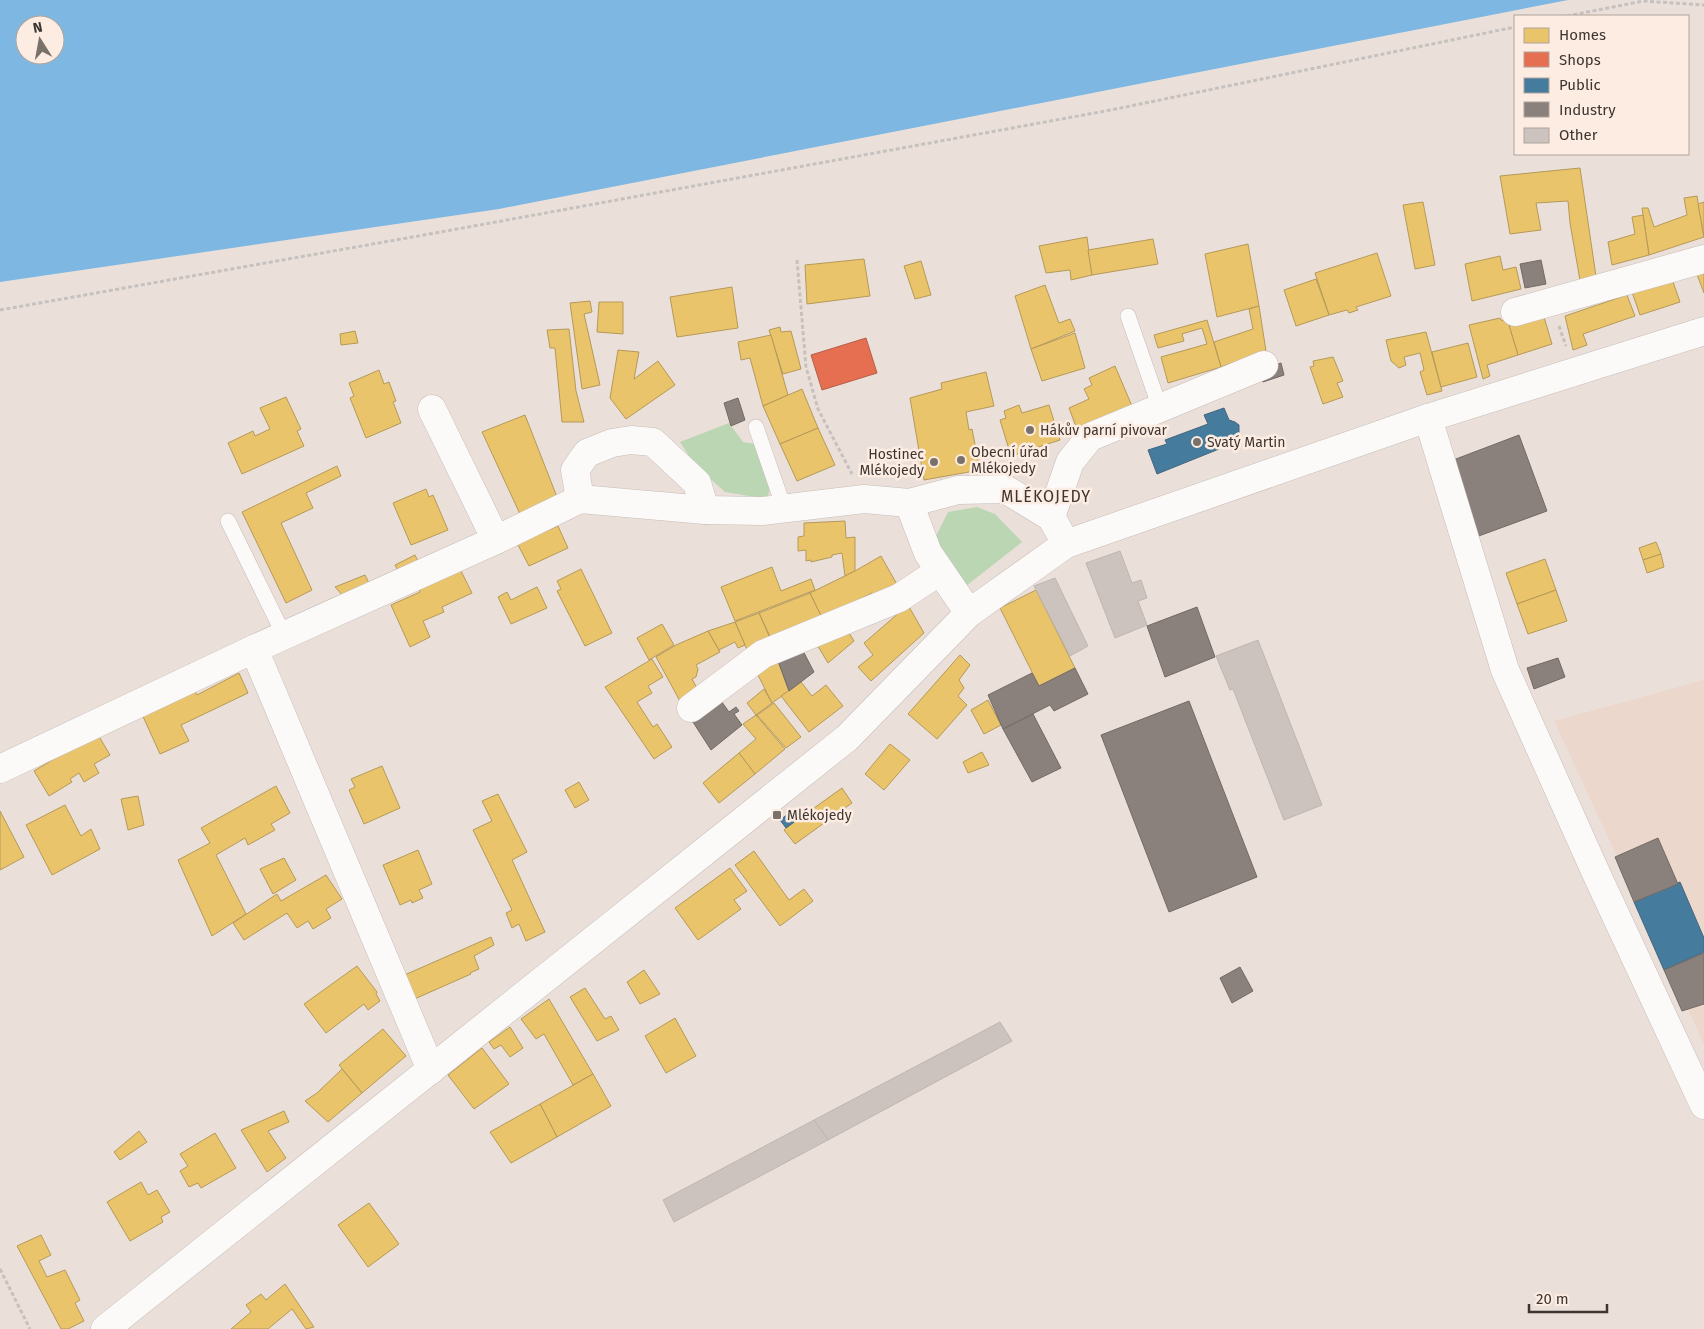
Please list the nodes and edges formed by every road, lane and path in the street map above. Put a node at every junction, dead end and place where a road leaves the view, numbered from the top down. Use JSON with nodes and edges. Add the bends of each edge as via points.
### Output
{"nodes":[{"id":1,"x":1704,"y":5,"type":"edge"},
{"id":2,"x":1572,"y":15,"type":"edge"},
{"id":3,"x":1514,"y":27,"type":"edge"},
{"id":4,"x":1704,"y":259,"type":"edge"},
{"id":5,"x":798,"y":260,"type":"dead end"},
{"id":6,"x":1551,"y":302,"type":"junction"},
{"id":7,"x":0,"y":310,"type":"edge"},
{"id":8,"x":1515,"y":312,"type":"dead end"},
{"id":9,"x":1128,"y":316,"type":"dead end"},
{"id":10,"x":1704,"y":331,"type":"edge"},
{"id":11,"x":1566,"y":348,"type":"dead end"},
{"id":12,"x":1264,"y":364,"type":"dead end"},
{"id":13,"x":1160,"y":408,"type":"junction"},
{"id":14,"x":432,"y":409,"type":"dead end"},
{"id":15,"x":1428,"y":418,"type":"junction"},
{"id":16,"x":756,"y":427,"type":"dead end"},
{"id":17,"x":580,"y":499,"type":"junction"},
{"id":18,"x":864,"y":499,"type":"junction"},
{"id":19,"x":909,"y":503,"type":"junction"},
{"id":20,"x":784,"y":508,"type":"junction"},
{"id":21,"x":705,"y":510,"type":"junction"},
{"id":22,"x":1051,"y":517,"type":"junction"},
{"id":23,"x":228,"y":521,"type":"dead end"},
{"id":24,"x":496,"y":540,"type":"junction"},
{"id":25,"x":1066,"y":544,"type":"junction"},
{"id":26,"x":940,"y":571,"type":"junction"},
{"id":27,"x":969,"y":613,"type":"junction"},
{"id":28,"x":284,"y":635,"type":"junction"},
{"id":29,"x":254,"y":649,"type":"junction"},
{"id":30,"x":691,"y":708,"type":"dead end"},
{"id":31,"x":0,"y":769,"type":"edge"},
{"id":32,"x":431,"y":1070,"type":"junction"},
{"id":33,"x":1704,"y":1105,"type":"edge"},
{"id":34,"x":0,"y":1269,"type":"edge"},
{"id":35,"x":30,"y":1329,"type":"edge"},
{"id":36,"x":105,"y":1329,"type":"edge"}],
"edges":[{"from":1,"to":2,"type":"path","via":[[1643,1]]},
{"from":3,"to":7,"type":"path","via":[[1101,112]]},
{"from":4,"to":6,"type":"street"},
{"from":5,"to":18,"type":"path","via":[[806,368],[818,409]]},
{"from":6,"to":8,"type":"street"},
{"from":6,"to":11,"type":"path"},
{"from":9,"to":13,"type":"lane"},
{"from":10,"to":15,"type":"street"},
{"from":12,"to":13,"type":"street"},
{"from":13,"to":22,"type":"street","via":[[1090,437],[1070,462]]},
{"from":14,"to":24,"type":"street"},
{"from":15,"to":25,"type":"street"},
{"from":15,"to":33,"type":"street","via":[[1506,670]]},
{"from":16,"to":20,"type":"lane"},
{"from":17,"to":21,"type":"street"},
{"from":17,"to":21,"type":"street","via":[[575,470],[587,453],[612,443],[631,440],[653,442],[697,483]]},
{"from":17,"to":24,"type":"street"},
{"from":18,"to":19,"type":"street"},
{"from":18,"to":20,"type":"street"},
{"from":19,"to":22,"type":"street","via":[[958,490],[1005,489]]},
{"from":19,"to":26,"type":"street","via":[[928,553]]},
{"from":20,"to":21,"type":"street"},
{"from":22,"to":25,"type":"street"},
{"from":23,"to":28,"type":"lane"},
{"from":24,"to":28,"type":"street"},
{"from":25,"to":27,"type":"street"},
{"from":26,"to":27,"type":"street"},
{"from":26,"to":30,"type":"street","via":[[899,598],[763,654]]},
{"from":27,"to":32,"type":"street","via":[[847,738]]},
{"from":28,"to":29,"type":"street"},
{"from":29,"to":31,"type":"street"},
{"from":29,"to":32,"type":"street"},
{"from":32,"to":36,"type":"street"},
{"from":34,"to":35,"type":"path"}]}
